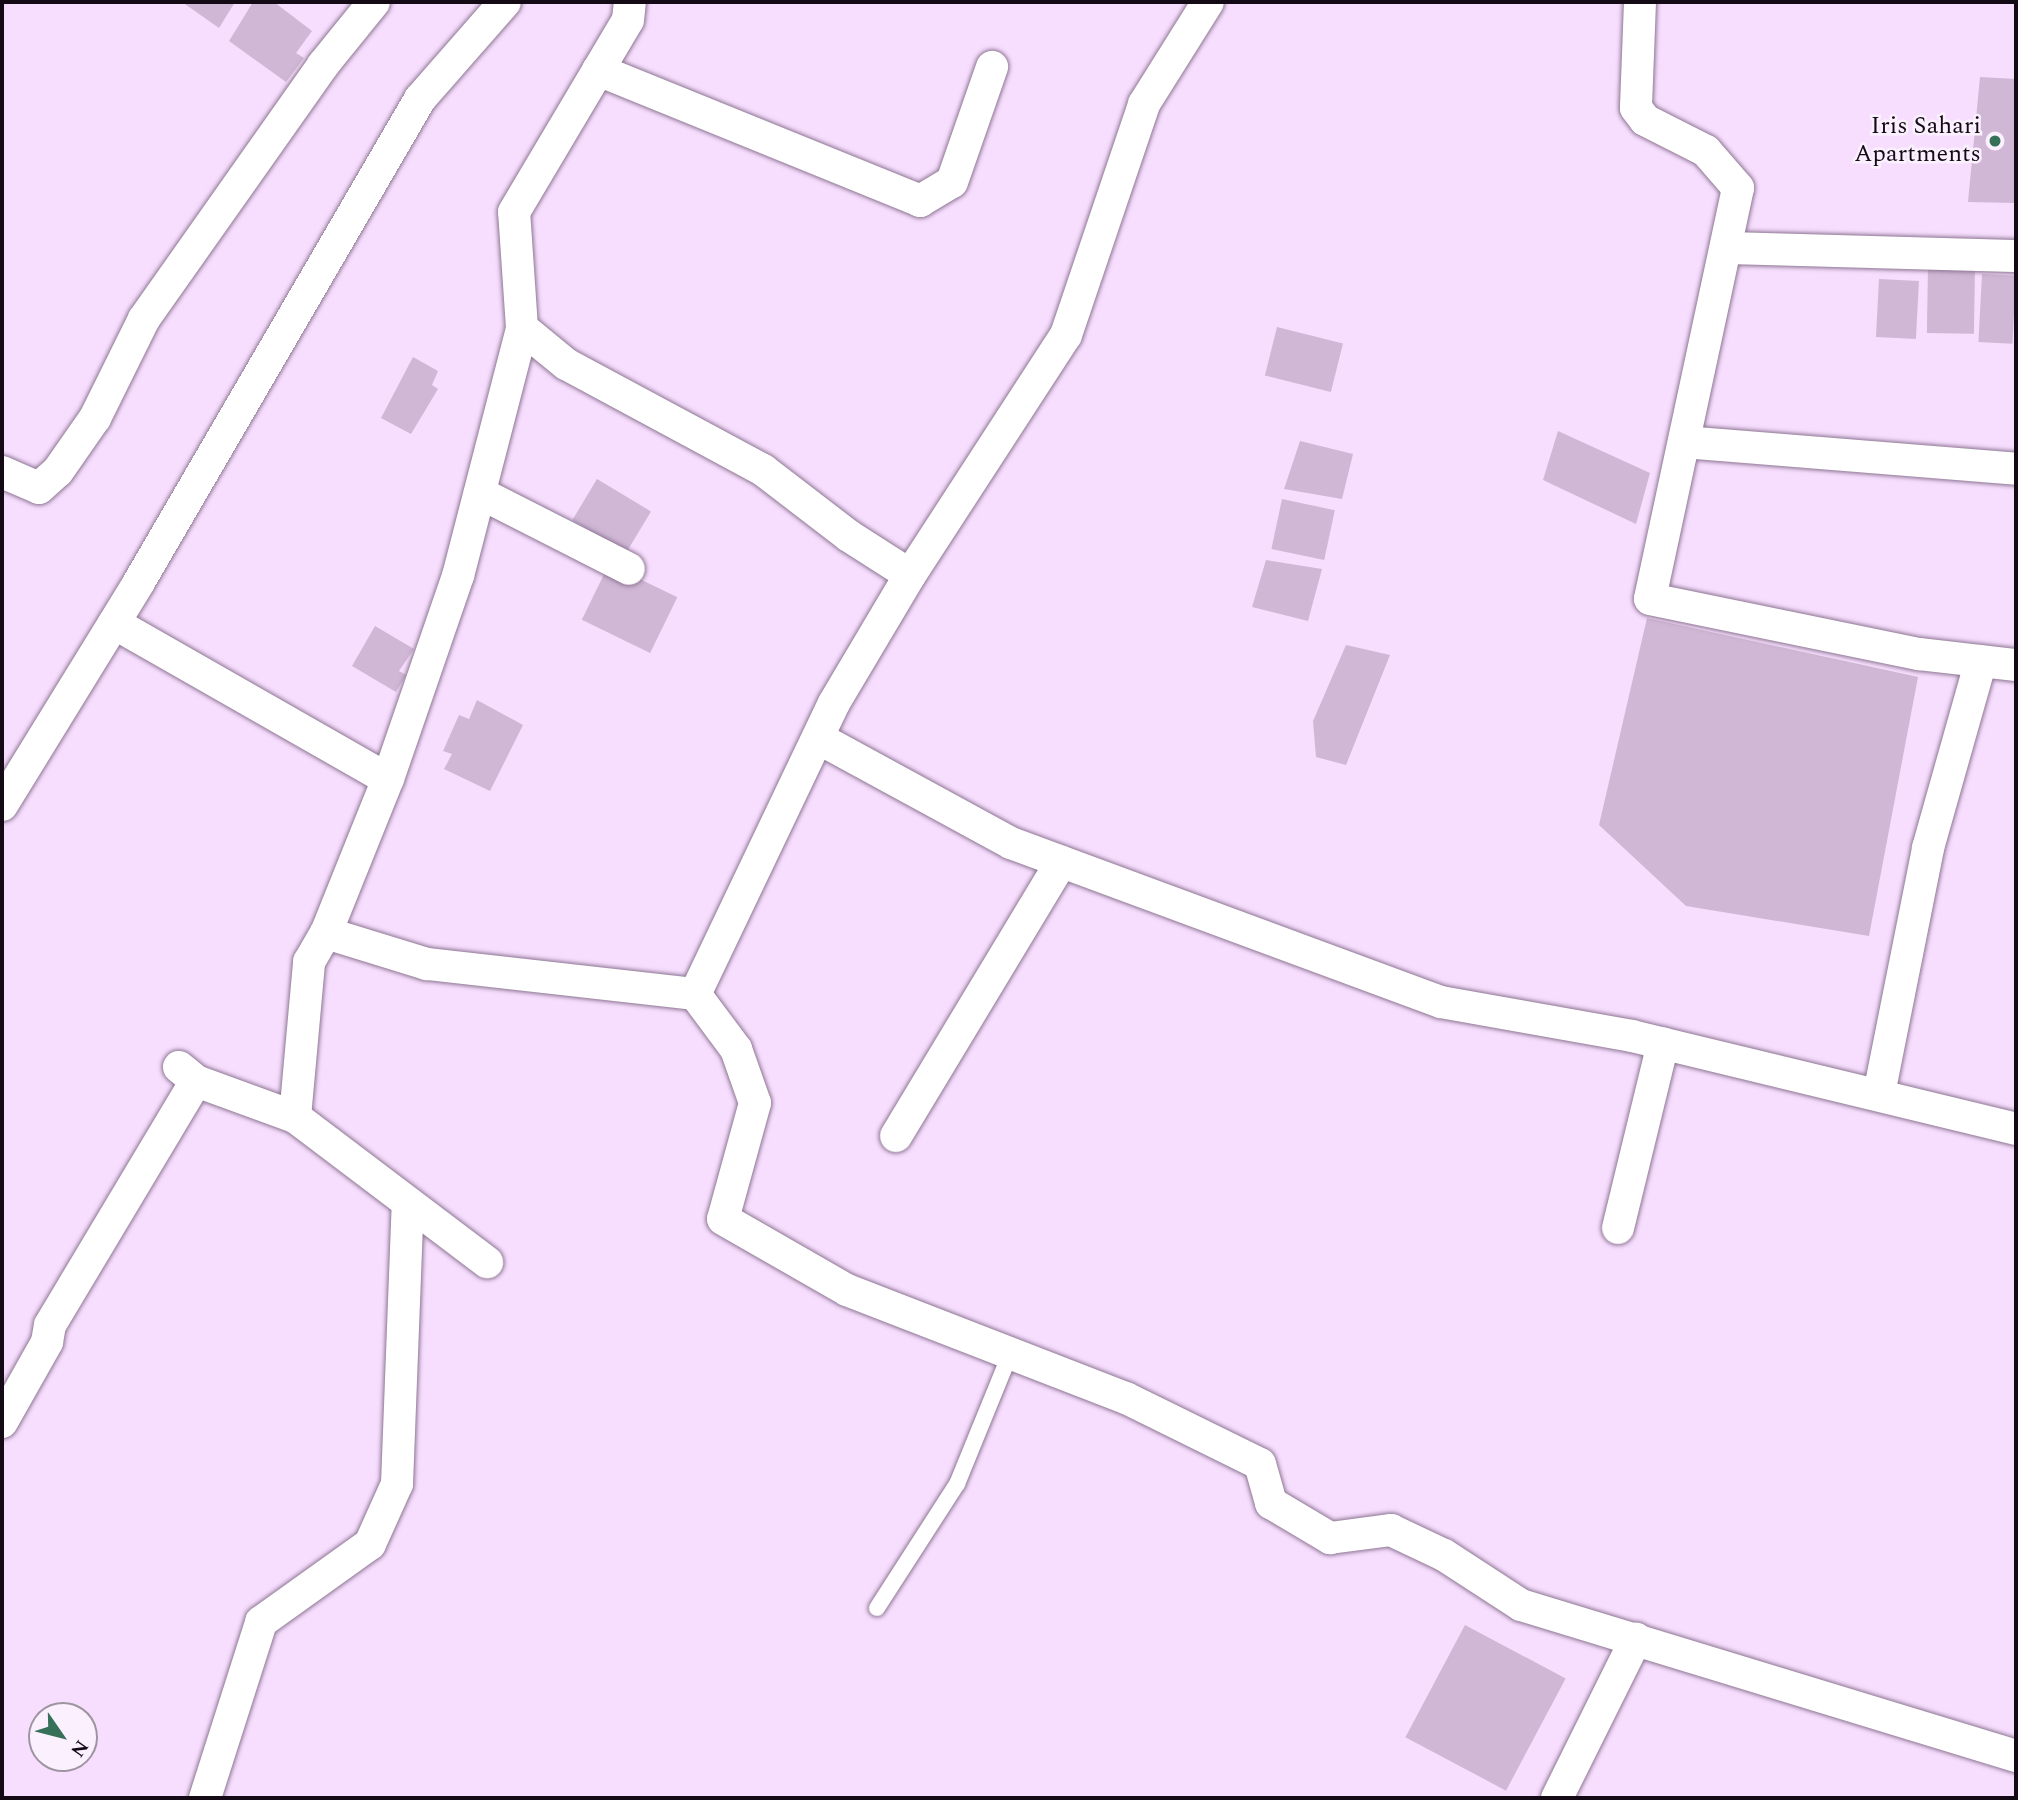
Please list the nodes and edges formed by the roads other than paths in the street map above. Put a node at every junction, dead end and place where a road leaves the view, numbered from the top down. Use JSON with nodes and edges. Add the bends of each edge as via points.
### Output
{"nodes":[{"id":1,"x":374,"y":2,"type":"edge"},
{"id":2,"x":505,"y":2,"type":"edge"},
{"id":3,"x":630,"y":2,"type":"edge"},
{"id":4,"x":1208,"y":2,"type":"edge"},
{"id":5,"x":1640,"y":2,"type":"edge"},
{"id":6,"x":992,"y":67,"type":"dead end"},
{"id":7,"x":598,"y":71,"type":"junction"},
{"id":8,"x":1727,"y":248,"type":"junction"},
{"id":9,"x":2016,"y":256,"type":"edge"},
{"id":10,"x":523,"y":328,"type":"junction"},
{"id":11,"x":1684,"y":442,"type":"junction"},
{"id":12,"x":2016,"y":469,"type":"edge"},
{"id":13,"x":2,"y":472,"type":"edge"},
{"id":14,"x":480,"y":493,"type":"junction"},
{"id":15,"x":629,"y":569,"type":"dead end"},
{"id":16,"x":910,"y":575,"type":"junction"},
{"id":17,"x":114,"y":623,"type":"junction"},
{"id":18,"x":1981,"y":661,"type":"junction"},
{"id":19,"x":2016,"y":665,"type":"edge"},
{"id":20,"x":820,"y":739,"type":"junction"},
{"id":21,"x":388,"y":779,"type":"junction"},
{"id":22,"x":2,"y":805,"type":"edge"},
{"id":23,"x":1061,"y":862,"type":"junction"},
{"id":24,"x":326,"y":933,"type":"junction"},
{"id":25,"x":695,"y":994,"type":"junction"},
{"id":26,"x":1663,"y":1043,"type":"junction"},
{"id":27,"x":1879,"y":1094,"type":"junction"},
{"id":28,"x":295,"y":1117,"type":"junction"},
{"id":29,"x":2016,"y":1129,"type":"edge"},
{"id":30,"x":896,"y":1136,"type":"dead end"},
{"id":31,"x":408,"y":1203,"type":"junction"},
{"id":32,"x":1618,"y":1228,"type":"dead end"},
{"id":33,"x":487,"y":1262,"type":"dead end"},
{"id":34,"x":1010,"y":1354,"type":"junction"},
{"id":35,"x":2,"y":1422,"type":"edge"},
{"id":36,"x":877,"y":1608,"type":"dead end"},
{"id":37,"x":1636,"y":1639,"type":"junction"},
{"id":38,"x":2016,"y":1756,"type":"edge"},
{"id":39,"x":205,"y":1798,"type":"edge"},
{"id":40,"x":1558,"y":1798,"type":"edge"}],
"edges":[{"from":1,"to":13,"type":"street","via":[[323,65],[144,319],[95,418],[58,471],[39,488]]},
{"from":2,"to":17,"type":"street","via":[[420,99]]},
{"from":3,"to":7,"type":"street","via":[[628,20]]},
{"from":4,"to":16,"type":"street","via":[[1144,104],[1066,335]]},
{"from":5,"to":8,"type":"street","via":[[1636,108],[1645,120],[1706,151],[1738,188]]},
{"from":6,"to":7,"type":"street","via":[[952,182],[920,201]]},
{"from":7,"to":10,"type":"street","via":[[514,212]]},
{"from":8,"to":9,"type":"street"},
{"from":8,"to":11,"type":"street"},
{"from":10,"to":14,"type":"street"},
{"from":10,"to":16,"type":"street","via":[[566,364],[763,470],[849,536]]},
{"from":11,"to":12,"type":"street"},
{"from":11,"to":18,"type":"street","via":[[1650,599],[1919,654]]},
{"from":14,"to":15,"type":"street"},
{"from":14,"to":21,"type":"street","via":[[458,576]]},
{"from":16,"to":20,"type":"street","via":[[834,703]]},
{"from":17,"to":21,"type":"street"},
{"from":17,"to":22,"type":"street"},
{"from":18,"to":19,"type":"street"},
{"from":18,"to":27,"type":"street","via":[[1928,848]]},
{"from":20,"to":23,"type":"street","via":[[1011,843]]},
{"from":20,"to":25,"type":"street"},
{"from":21,"to":24,"type":"street"},
{"from":23,"to":26,"type":"street","via":[[1441,1002]]},
{"from":23,"to":30,"type":"street"},
{"from":24,"to":25,"type":"street","via":[[427,964]]},
{"from":24,"to":28,"type":"street","via":[[309,962]]},
{"from":25,"to":34,"type":"street","via":[[736,1049],[755,1103],[723,1219],[847,1290]]},
{"from":26,"to":27,"type":"street"},
{"from":26,"to":32,"type":"street"},
{"from":27,"to":29,"type":"street"},
{"from":28,"to":31,"type":"street"},
{"from":28,"to":35,"type":"street","via":[[188,1074]]},
{"from":31,"to":33,"type":"street"},
{"from":31,"to":39,"type":"street","via":[[397,1484],[370,1544],[261,1622]]},
{"from":34,"to":36,"type":"lane","via":[[957,1484]]},
{"from":34,"to":37,"type":"street","via":[[1126,1398],[1260,1464],[1272,1503],[1330,1538],[1391,1530],[1444,1555],[1521,1605]]},
{"from":37,"to":38,"type":"street"},
{"from":37,"to":40,"type":"street"}]}
